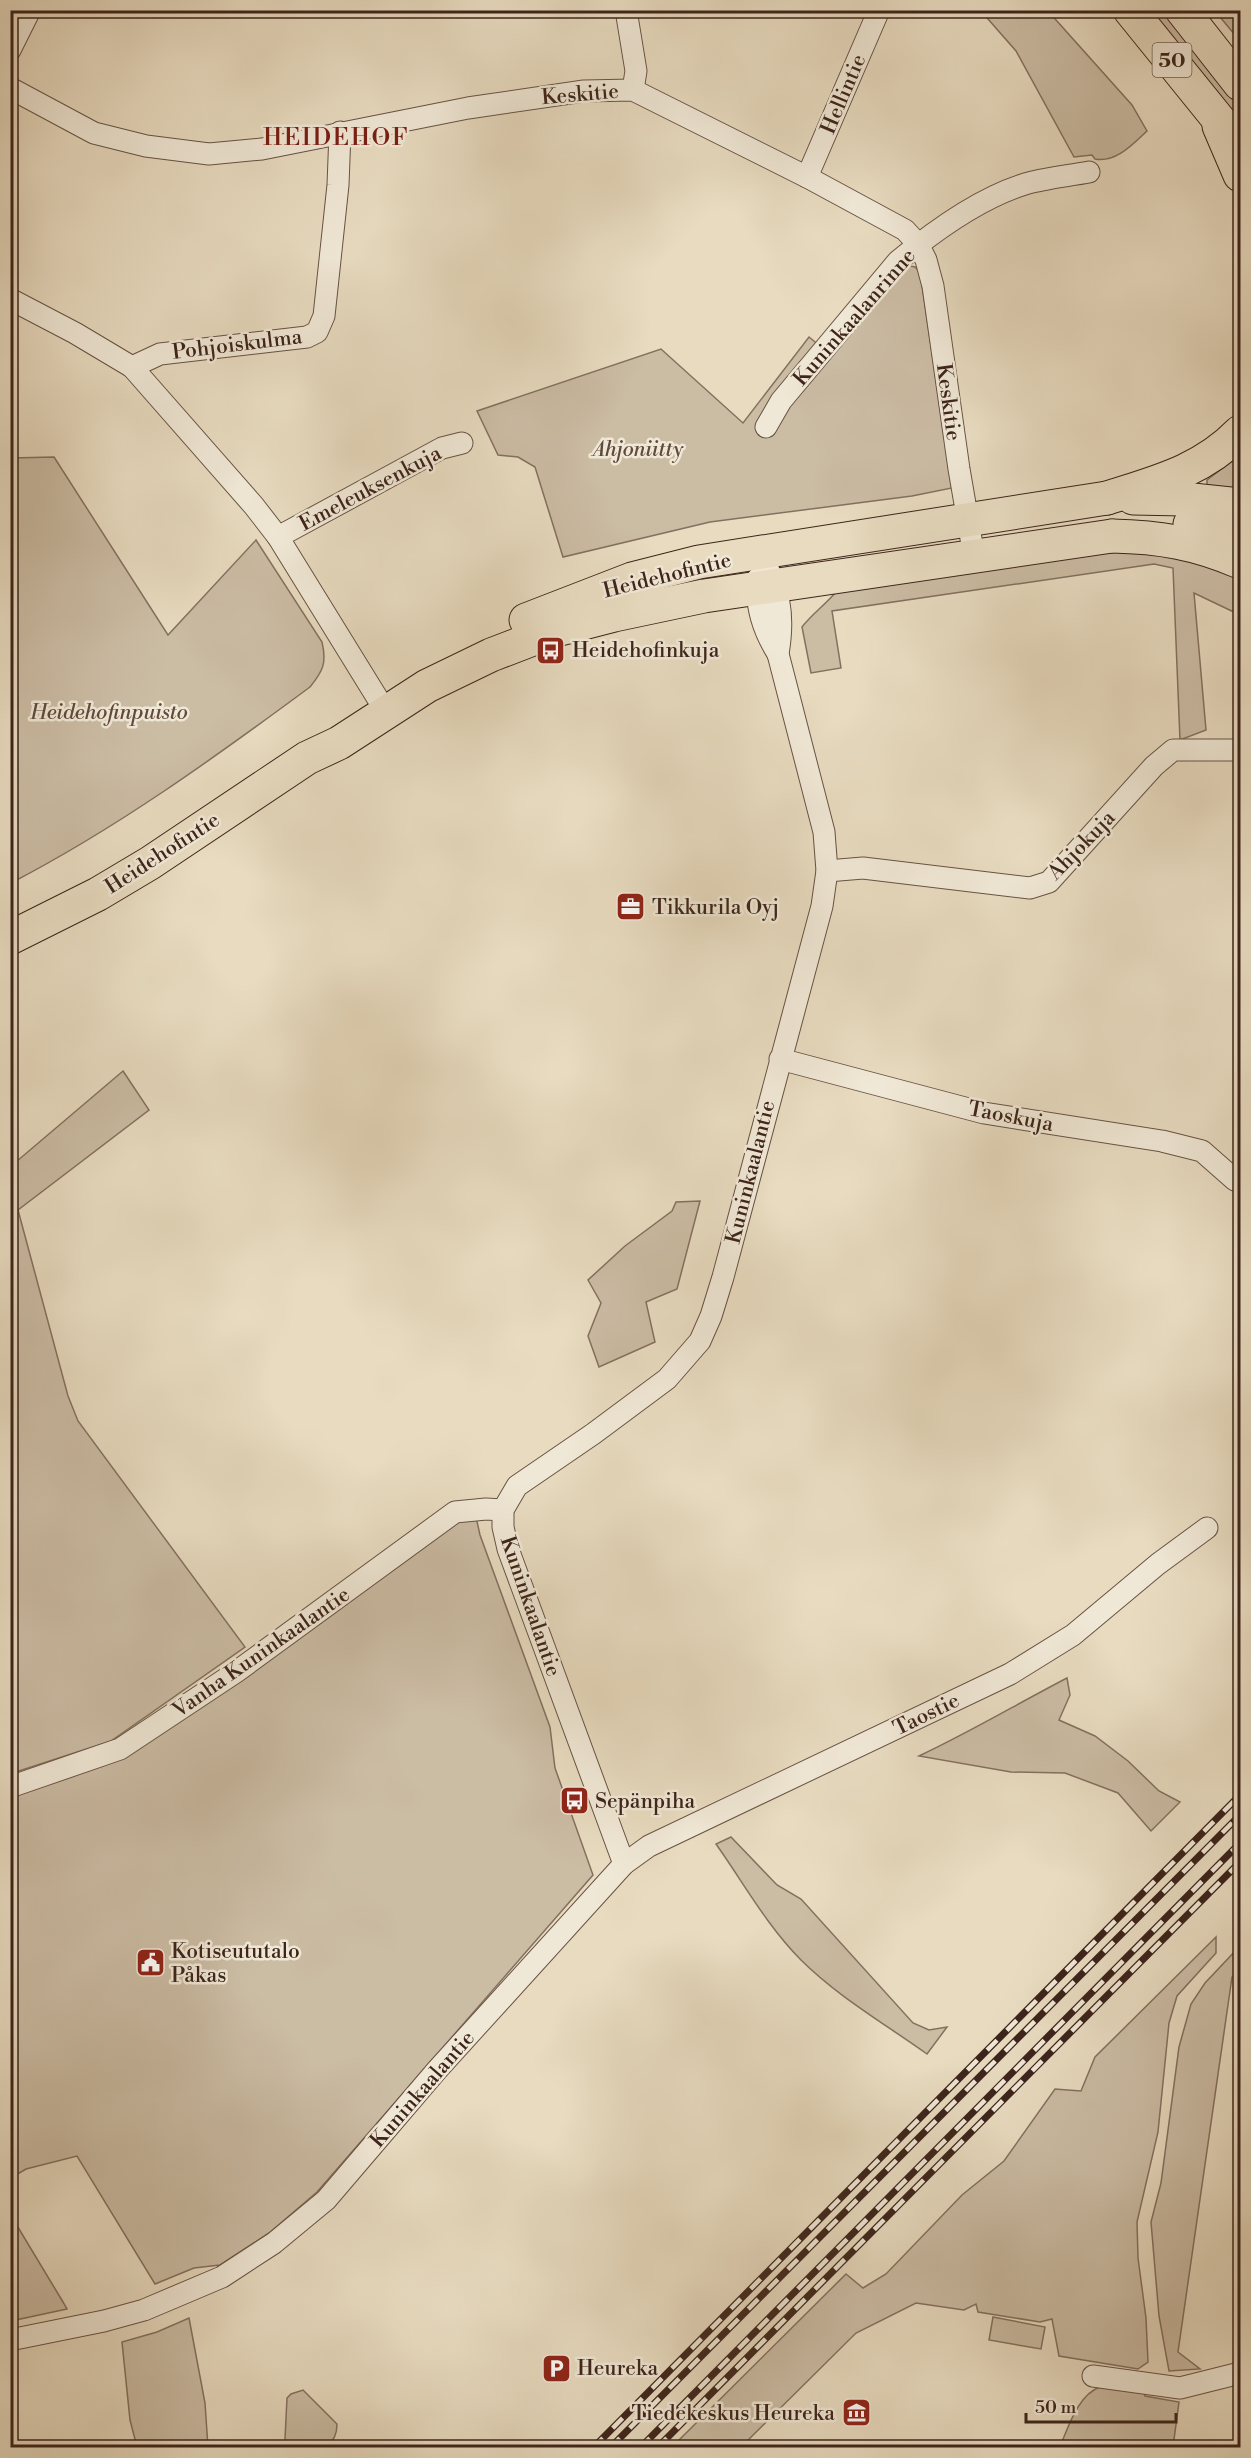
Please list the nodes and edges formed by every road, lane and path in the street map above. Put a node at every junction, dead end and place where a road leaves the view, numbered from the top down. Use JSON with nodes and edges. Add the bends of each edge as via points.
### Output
{"nodes":[{"id":1,"x":30,"y":10,"type":"edge"},
{"id":2,"x":626,"y":10,"type":"edge"},
{"id":3,"x":879,"y":10,"type":"edge"},
{"id":4,"x":1130,"y":10,"type":"edge"},
{"id":5,"x":1182,"y":10,"type":"edge"},
{"id":6,"x":1211,"y":45,"type":"junction"},
{"id":7,"x":10,"y":50,"type":"edge"},
{"id":8,"x":1240,"y":67,"type":"edge"},
{"id":9,"x":1240,"y":84,"type":"edge"},
{"id":10,"x":10,"y":88,"type":"edge"},
{"id":11,"x":633,"y":90,"type":"junction"},
{"id":12,"x":1213,"y":110,"type":"junction"},
{"id":13,"x":340,"y":132,"type":"junction"},
{"id":14,"x":1240,"y":146,"type":"edge"},
{"id":15,"x":1089,"y":172,"type":"dead end"},
{"id":16,"x":1240,"y":175,"type":"edge"},
{"id":17,"x":807,"y":177,"type":"junction"},
{"id":18,"x":918,"y":244,"type":"junction"},
{"id":19,"x":10,"y":299,"type":"edge"},
{"id":20,"x":132,"y":367,"type":"junction"},
{"id":21,"x":766,"y":427,"type":"dead end"},
{"id":22,"x":1240,"y":432,"type":"edge"},
{"id":23,"x":462,"y":443,"type":"dead end"},
{"id":24,"x":1107,"y":498,"type":"junction"},
{"id":25,"x":1240,"y":505,"type":"edge"},
{"id":26,"x":967,"y":521,"type":"junction"},
{"id":27,"x":1240,"y":529,"type":"edge"},
{"id":28,"x":1112,"y":536,"type":"junction"},
{"id":29,"x":278,"y":537,"type":"junction"},
{"id":30,"x":761,"y":553,"type":"junction"},
{"id":31,"x":974,"y":556,"type":"junction"},
{"id":32,"x":1240,"y":562,"type":"edge"},
{"id":33,"x":767,"y":587,"type":"junction"},
{"id":34,"x":381,"y":704,"type":"junction"},
{"id":35,"x":1240,"y":750,"type":"edge"},
{"id":36,"x":827,"y":871,"type":"junction"},
{"id":37,"x":10,"y":938,"type":"edge"},
{"id":38,"x":780,"y":1059,"type":"junction"},
{"id":39,"x":1235,"y":1180,"type":"dead end"},
{"id":40,"x":503,"y":1510,"type":"junction"},
{"id":41,"x":1207,"y":1528,"type":"dead end"},
{"id":42,"x":10,"y":1787,"type":"edge"},
{"id":43,"x":624,"y":1864,"type":"junction"},
{"id":44,"x":10,"y":2340,"type":"edge"},
{"id":45,"x":1240,"y":2373,"type":"edge"},
{"id":46,"x":1093,"y":2376,"type":"dead end"}],
"edges":[{"from":1,"to":7,"type":"street"},
{"from":2,"to":11,"type":"street","via":[[636,71]]},
{"from":3,"to":17,"type":"street","name":"Hellintie"},
{"from":4,"to":12,"type":"main road","number":"50"},
{"from":5,"to":6,"type":"main road","number":"50"},
{"from":6,"to":8,"type":"main road"},
{"from":6,"to":9,"type":"main road","number":"50"},
{"from":10,"to":13,"type":"street","name":"Keskitie","via":[[94,133],[184,152],[243,152]]},
{"from":11,"to":13,"type":"street","name":"Keskitie","via":[[584,91]]},
{"from":11,"to":17,"type":"street","name":"Keskitie"},
{"from":12,"to":14,"type":"main road","number":"50"},
{"from":12,"to":16,"type":"main road"},
{"from":13,"to":20,"type":"street","name":"Pohjoiskulma","via":[[338,185],[321,327],[307,337],[160,354]]},
{"from":15,"to":18,"type":"street","name":"Kuninkaalanrinne","via":[[1025,184],[962,214]]},
{"from":17,"to":18,"type":"street","name":"Keskitie","via":[[906,230]]},
{"from":18,"to":21,"type":"street","name":"Kuninkaalanrinne","via":[[898,261],[781,401]]},
{"from":18,"to":26,"type":"street","name":"Keskitie","via":[[933,286]]},
{"from":19,"to":20,"type":"street"},
{"from":20,"to":29,"type":"street"},
{"from":22,"to":24,"type":"main road","via":[[1199,466]]},
{"from":23,"to":29,"type":"street","name":"Emeleuksenkuja","via":[[442,448]]},
{"from":24,"to":25,"type":"main road"},
{"from":24,"to":26,"type":"main road","name":"Heidehofintie"},
{"from":26,"to":30,"type":"main road","name":"Heidehofintie"},
{"from":26,"to":31,"type":"street","name":"Keskitie"},
{"from":27,"to":28,"type":"main road","via":[[1176,523],[1138,525]]},
{"from":28,"to":31,"type":"main road","name":"Heidehofintie"},
{"from":28,"to":32,"type":"main road","via":[[1172,540],[1204,547]]},
{"from":29,"to":34,"type":"street"},
{"from":30,"to":33,"type":"street","name":"Kuninkaalantie"},
{"from":30,"to":34,"type":"main road","name":"Heidehofintie","via":[[699,562],[588,595],[465,644],[417,670]]},
{"from":31,"to":33,"type":"main road","name":"Heidehofintie"},
{"from":33,"to":34,"type":"main road","name":"Heidehofintie","via":[[704,596],[556,630]]},
{"from":33,"to":36,"type":"street","name":"Kuninkaalantie","via":[[766,636],[778,654],[822,823]]},
{"from":34,"to":37,"type":"main road","name":"Heidehofintie","via":[[339,743],[307,758],[150,864]]},
{"from":35,"to":36,"type":"street","name":"Ahjokuja","via":[[1173,750],[1049,882],[1030,888],[863,868]]},
{"from":36,"to":38,"type":"street","name":"Kuninkaalantie","via":[[822,906]]},
{"from":38,"to":39,"type":"street","name":"Taoskuja","via":[[984,1113],[1202,1150]]},
{"from":38,"to":40,"type":"street","name":"Kuninkaalantie","via":[[723,1277],[700,1341],[667,1380],[517,1486]]},
{"from":40,"to":42,"type":"street","name":"Vanha Kuninkaalantie","via":[[455,1512],[236,1672],[120,1749]]},
{"from":40,"to":43,"type":"street","name":"Kuninkaalantie","via":[[508,1549]]},
{"from":41,"to":43,"type":"street","name":"Taostie","via":[[1073,1635],[1010,1674],[649,1846]]},
{"from":43,"to":44,"type":"street","name":"Kuninkaalantie","via":[[437,2070],[326,2200],[274,2243],[222,2277],[144,2310]]},
{"from":45,"to":46,"type":"street","via":[[1180,2388]]}]}
